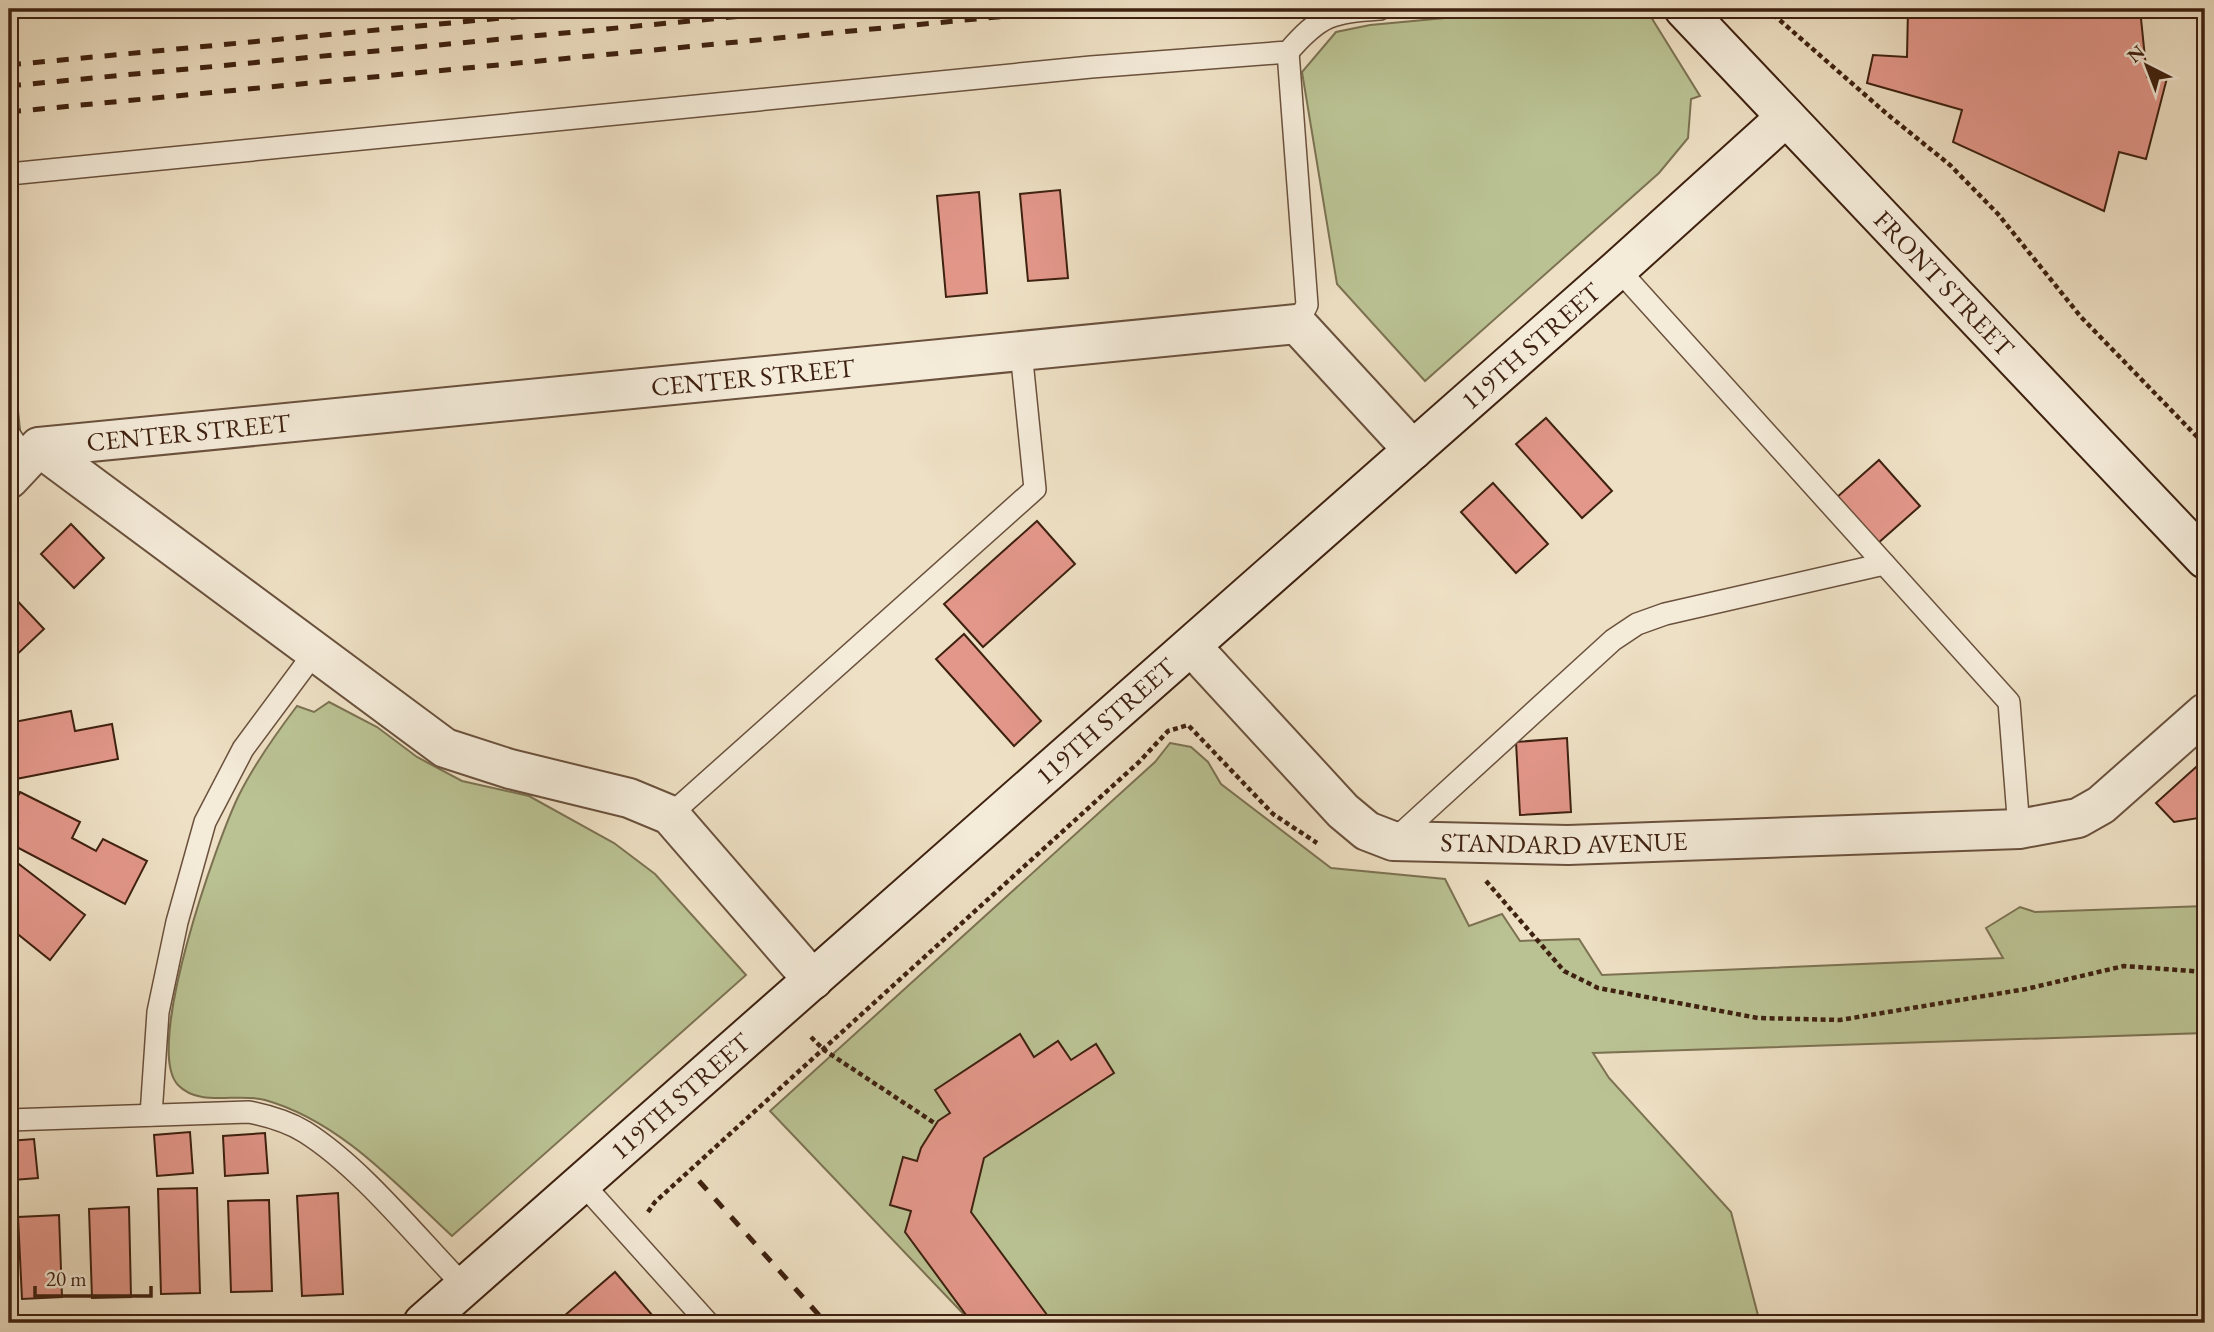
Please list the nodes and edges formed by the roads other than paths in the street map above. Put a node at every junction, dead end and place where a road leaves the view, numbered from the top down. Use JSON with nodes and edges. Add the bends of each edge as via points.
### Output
{"nodes":[{"id":1,"x":1380,"y":9,"type":"edge"},
{"id":2,"x":1684,"y":9,"type":"edge"},
{"id":3,"x":1288,"y":52,"type":"junction"},
{"id":4,"x":1786,"y":117,"type":"junction"},
{"id":5,"x":9,"y":174,"type":"edge"},
{"id":6,"x":1618,"y":269,"type":"junction"},
{"id":7,"x":1297,"y":324,"type":"junction"},
{"id":8,"x":1020,"y":351,"type":"junction"},
{"id":9,"x":1413,"y":450,"type":"junction"},
{"id":10,"x":21,"y":455,"type":"edge"},
{"id":11,"x":2205,"y":559,"type":"edge"},
{"id":12,"x":1884,"y":565,"type":"junction"},
{"id":13,"x":1192,"y":647,"type":"junction"},
{"id":14,"x":315,"y":652,"type":"junction"},
{"id":15,"x":2205,"y":713,"type":"edge"},
{"id":16,"x":670,"y":815,"type":"junction"},
{"id":17,"x":2019,"y":829,"type":"junction"},
{"id":18,"x":1393,"y":841,"type":"junction"},
{"id":19,"x":813,"y":980,"type":"junction"},
{"id":20,"x":151,"y":1115,"type":"junction"},
{"id":21,"x":9,"y":1120,"type":"edge"},
{"id":22,"x":582,"y":1183,"type":"junction"},
{"id":23,"x":465,"y":1287,"type":"junction"},
{"id":24,"x":423,"y":1323,"type":"edge"},
{"id":25,"x":708,"y":1323,"type":"edge"}],
"edges":[{"from":1,"to":3,"type":"lane","via":[[1341,12],[1311,25]]},
{"from":2,"to":4,"type":"street","name":"FRONT STREET"},
{"from":3,"to":5,"type":"lane","via":[[1077,68]]},
{"from":3,"to":7,"type":"lane","via":[[1307,305]]},
{"from":4,"to":6,"type":"street","name":"119TH STREET"},
{"from":4,"to":11,"type":"street","name":"FRONT STREET"},
{"from":6,"to":9,"type":"street","name":"119TH STREET"},
{"from":6,"to":12,"type":"lane"},
{"from":7,"to":8,"type":"street","name":"CENTER STREET"},
{"from":7,"to":9,"type":"street"},
{"from":8,"to":10,"type":"street","name":"CENTER STREET"},
{"from":8,"to":16,"type":"lane","via":[[1035,489]]},
{"from":9,"to":13,"type":"street","name":"119TH STREET"},
{"from":10,"to":14,"type":"street","name":"CENTER STREET"},
{"from":12,"to":17,"type":"lane","via":[[2009,702]]},
{"from":12,"to":18,"type":"lane","via":[[1637,624],[1613,640]]},
{"from":13,"to":18,"type":"street","name":"STANDARD AVENUE","via":[[1343,811],[1367,831]]},
{"from":13,"to":19,"type":"street","name":"119TH STREET"},
{"from":14,"to":16,"type":"street","name":"CENTER STREET","via":[[445,748],[510,769],[629,797]]},
{"from":14,"to":20,"type":"lane","via":[[243,749],[205,822],[158,1012]]},
{"from":15,"to":17,"type":"street","name":"STANDARD AVENUE","via":[[2101,805],[2078,818]]},
{"from":16,"to":19,"type":"street","name":"CENTER STREET"},
{"from":17,"to":18,"type":"street","name":"STANDARD AVENUE","via":[[1563,844]]},
{"from":19,"to":22,"type":"street","name":"119TH STREET"},
{"from":20,"to":21,"type":"lane"},
{"from":20,"to":23,"type":"lane","via":[[249,1112],[278,1118],[306,1132],[362,1179]]},
{"from":22,"to":23,"type":"street","name":"119TH STREET"},
{"from":22,"to":25,"type":"lane"},
{"from":23,"to":24,"type":"street","name":"119TH STREET"}]}
